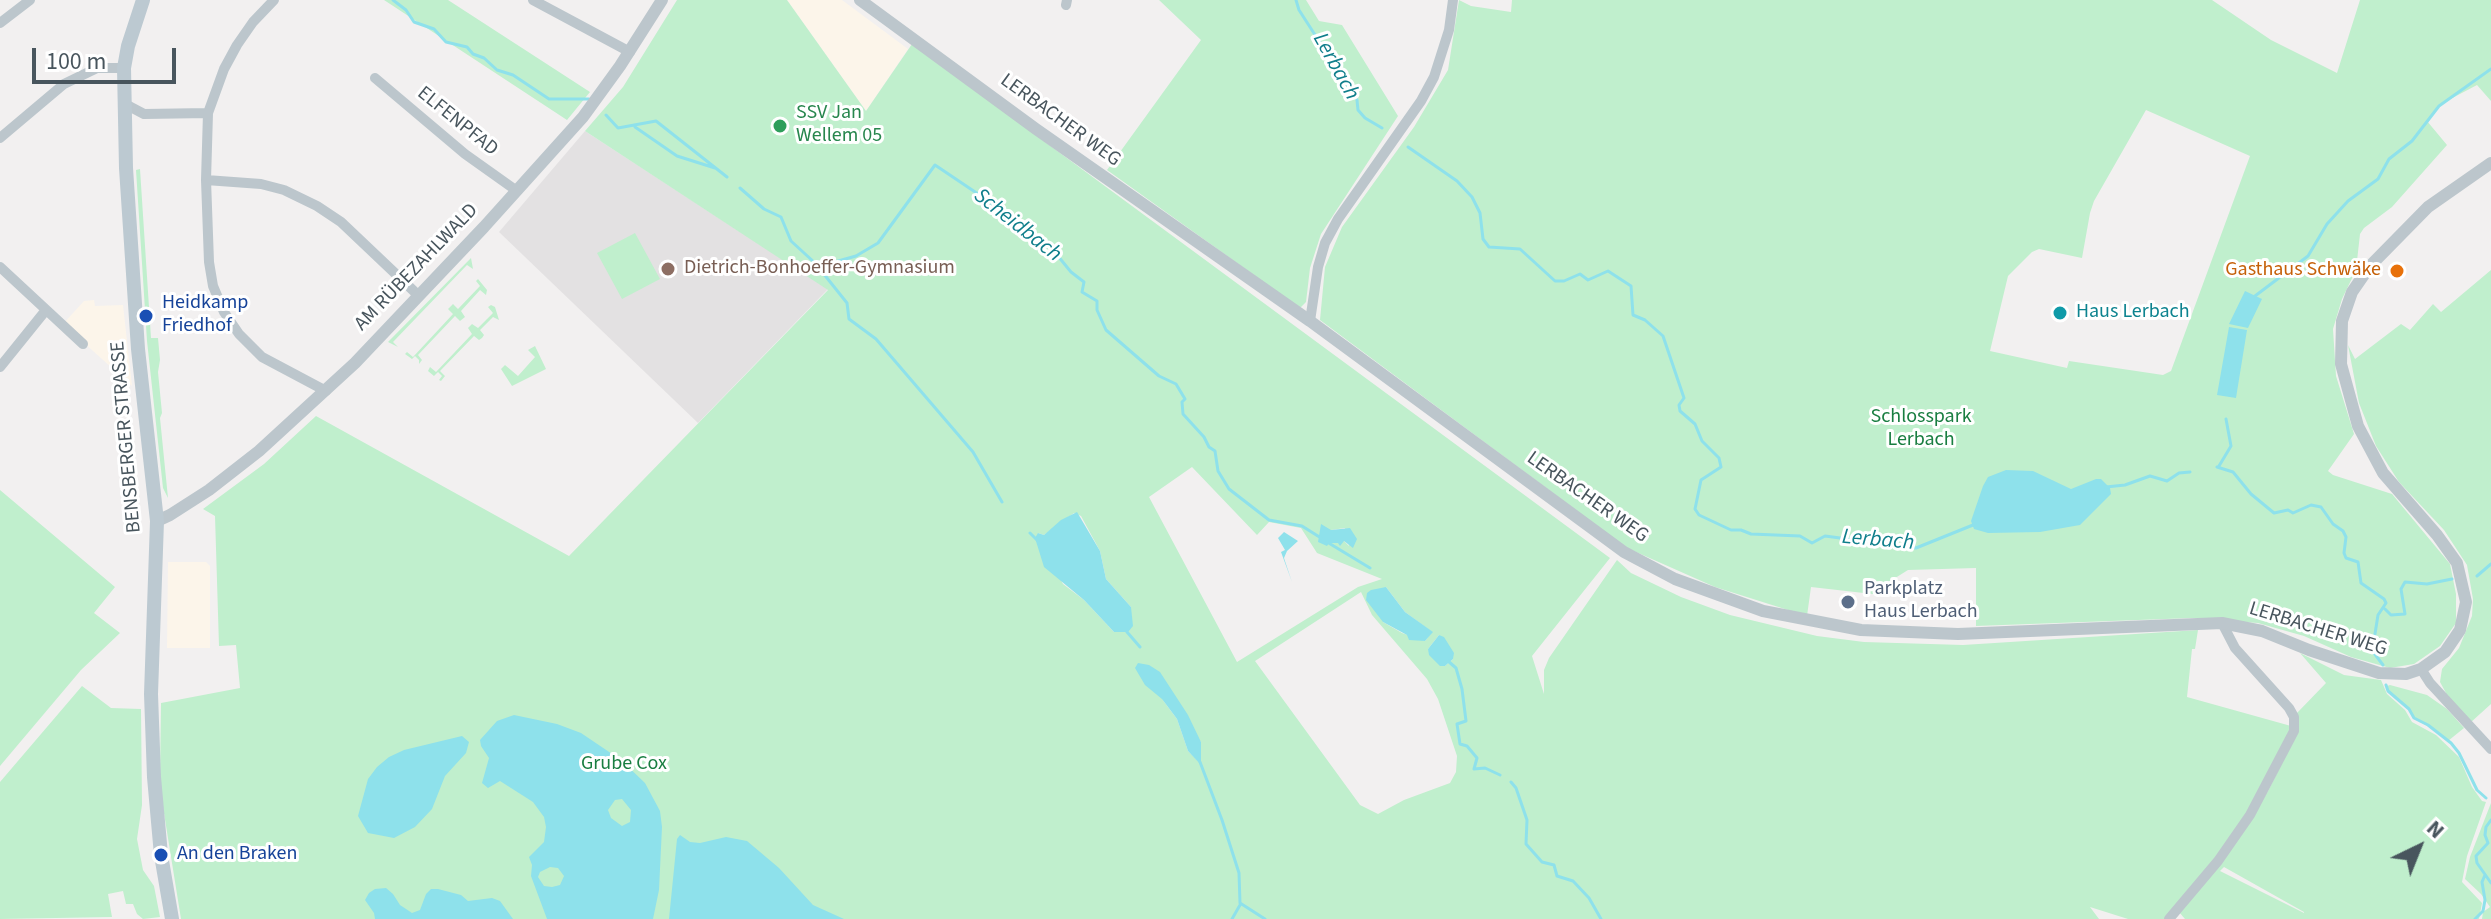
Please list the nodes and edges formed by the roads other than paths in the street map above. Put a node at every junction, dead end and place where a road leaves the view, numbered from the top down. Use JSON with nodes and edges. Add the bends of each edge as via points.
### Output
{"nodes":[{"id":1,"x":30,"y":0,"type":"edge"},
{"id":2,"x":143,"y":0,"type":"edge"},
{"id":3,"x":274,"y":0,"type":"edge"},
{"id":4,"x":533,"y":0,"type":"edge"},
{"id":5,"x":662,"y":0,"type":"edge"},
{"id":6,"x":860,"y":0,"type":"edge"},
{"id":7,"x":1453,"y":0,"type":"edge"},
{"id":8,"x":0,"y":23,"type":"edge"},
{"id":9,"x":625,"y":50,"type":"junction"},
{"id":10,"x":124,"y":68,"type":"junction"},
{"id":11,"x":375,"y":78,"type":"dead end"},
{"id":12,"x":125,"y":104,"type":"junction"},
{"id":13,"x":208,"y":113,"type":"junction"},
{"id":14,"x":144,"y":114,"type":"junction"},
{"id":15,"x":125,"y":125,"type":"junction"},
{"id":16,"x":1,"y":133,"type":"edge"},
{"id":17,"x":2491,"y":163,"type":"edge"},
{"id":18,"x":206,"y":180,"type":"junction"},
{"id":19,"x":517,"y":191,"type":"junction"},
{"id":20,"x":0,"y":267,"type":"edge"},
{"id":21,"x":419,"y":296,"type":"junction"},
{"id":22,"x":46,"y":310,"type":"junction"},
{"id":23,"x":1310,"y":321,"type":"junction"},
{"id":24,"x":83,"y":344,"type":"dead end"},
{"id":25,"x":0,"y":367,"type":"edge"},
{"id":26,"x":326,"y":391,"type":"junction"},
{"id":27,"x":157,"y":521,"type":"junction"},
{"id":28,"x":2222,"y":623,"type":"junction"},
{"id":29,"x":2421,"y":669,"type":"junction"},
{"id":30,"x":2491,"y":749,"type":"edge"},
{"id":31,"x":172,"y":919,"type":"edge"},
{"id":32,"x":2169,"y":919,"type":"edge"}],
"edges":[{"from":1,"to":8,"type":"street"},
{"from":2,"to":10,"type":"main road","name":"BENSBERGER STRASSE"},
{"from":3,"to":13,"type":"street","via":[[237,45]]},
{"from":4,"to":9,"type":"street"},
{"from":5,"to":9,"type":"street","name":"AM RÜBEZAHLWALD"},
{"from":6,"to":23,"type":"street","name":"LERBACHER WEG"},
{"from":7,"to":23,"type":"street","via":[[1446,42],[1428,89],[1325,243]]},
{"from":9,"to":19,"type":"street","name":"AM RÜBEZAHLWALD","via":[[583,117]]},
{"from":10,"to":12,"type":"main road","name":"BENSBERGER STRASSE"},
{"from":10,"to":16,"type":"street","via":[[97,68],[64,84]]},
{"from":11,"to":19,"type":"street","name":"ELFENPFAD"},
{"from":12,"to":14,"type":"street"},
{"from":12,"to":15,"type":"main road","name":"BENSBERGER STRASSE"},
{"from":13,"to":14,"type":"street"},
{"from":13,"to":18,"type":"street"},
{"from":14,"to":15,"type":"street"},
{"from":15,"to":27,"type":"main road","name":"BENSBERGER STRASSE","via":[[132,281]]},
{"from":17,"to":29,"type":"street","via":[[2428,207],[2370,266],[2352,292],[2342,321],[2341,364],[2369,451],[2457,563],[2466,602],[2460,630],[2445,652]]},
{"from":18,"to":21,"type":"street","via":[[261,184],[317,206]]},
{"from":18,"to":26,"type":"street","via":[[209,262],[224,312],[262,357]]},
{"from":19,"to":21,"type":"street","name":"AM RÜBEZAHLWALD"},
{"from":20,"to":22,"type":"street"},
{"from":21,"to":26,"type":"street","name":"AM RÜBEZAHLWALD"},
{"from":22,"to":24,"type":"street"},
{"from":22,"to":25,"type":"street"},
{"from":23,"to":28,"type":"street","name":"LERBACHER WEG","via":[[1624,552],[1675,579],[1763,611],[1861,630],[1958,634]]},
{"from":26,"to":27,"type":"street","name":"AM RÜBEZAHLWALD","via":[[209,490]]},
{"from":27,"to":31,"type":"main road","name":"BENSBERGER STRASSE","via":[[152,736]]},
{"from":28,"to":29,"type":"street","name":"LERBACHER WEG","via":[[2262,631],[2379,673]]},
{"from":28,"to":32,"type":"street","via":[[2235,648],[2289,708],[2295,725],[2250,815]]},
{"from":29,"to":30,"type":"street"}]}
